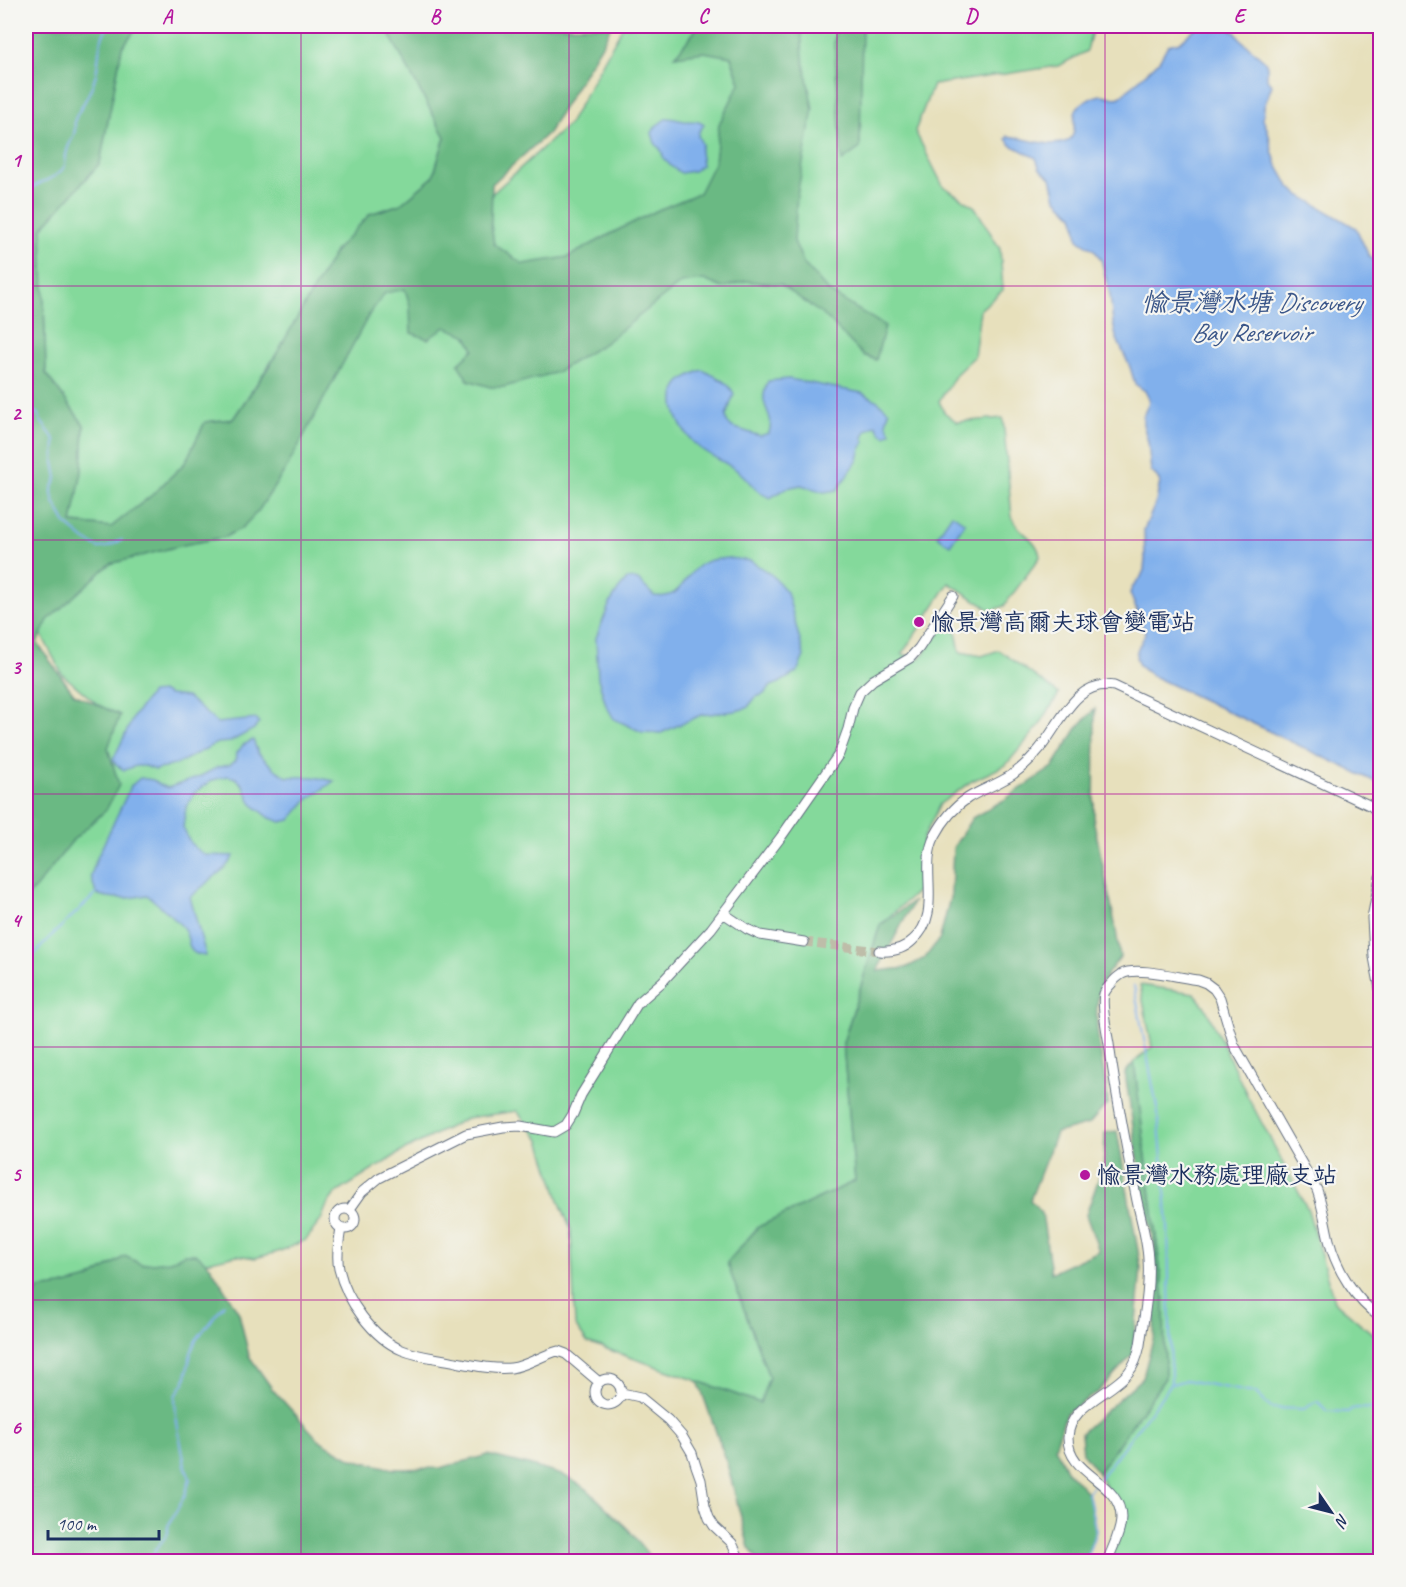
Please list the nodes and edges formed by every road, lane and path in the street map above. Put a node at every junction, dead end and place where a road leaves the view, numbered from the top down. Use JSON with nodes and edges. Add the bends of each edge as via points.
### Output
{"nodes":[{"id":1,"x":954,"y":596,"type":"dead end"},
{"id":2,"x":1380,"y":814,"type":"edge"},
{"id":3,"x":1380,"y":877,"type":"edge"},
{"id":4,"x":723,"y":913,"type":"junction"},
{"id":5,"x":804,"y":942,"type":"tunnel mouth"},
{"id":6,"x":879,"y":951,"type":"tunnel mouth"},
{"id":7,"x":1380,"y":989,"type":"edge"},
{"id":8,"x":350,"y":1209,"type":"junction"},
{"id":9,"x":341,"y":1228,"type":"junction"},
{"id":10,"x":1380,"y":1317,"type":"edge"},
{"id":11,"x":599,"y":1382,"type":"junction"},
{"id":12,"x":622,"y":1393,"type":"junction"},
{"id":13,"x":741,"y":1562,"type":"edge"},
{"id":14,"x":1107,"y":1562,"type":"edge"}],
"edges":[{"from":1,"to":4,"type":"street","via":[[910,658],[860,692],[839,754]]},
{"from":2,"to":6,"type":"street","via":[[1371,806],[1114,686],[1093,687],[1074,701],[1039,751],[1006,779],[968,798],[942,824],[931,849],[924,927],[907,945]]},
{"from":3,"to":7,"type":"street","via":[[1372,918]]},
{"from":4,"to":5,"type":"street","via":[[760,935]]},
{"from":4,"to":8,"type":"street","via":[[638,1003],[566,1125],[554,1132],[520,1126],[466,1134],[379,1178]]},
{"from":8,"to":9,"type":"street","via":[[336,1214]]},
{"from":8,"to":9,"type":"street","via":[[356,1218],[354,1225]]},
{"from":9,"to":11,"type":"street","via":[[339,1269],[349,1295],[361,1316],[400,1349],[420,1356],[511,1368],[558,1352],[566,1354]]},
{"from":10,"to":14,"type":"street","via":[[1363,1302],[1339,1267],[1317,1190],[1234,1045],[1224,1008],[1214,989],[1198,980],[1148,972],[1123,973],[1104,994],[1104,1008],[1148,1257],[1148,1291],[1134,1364],[1126,1376],[1080,1411],[1068,1440],[1078,1465],[1115,1498],[1121,1514]]},
{"from":11,"to":12,"type":"street","via":[[612,1379]]},
{"from":11,"to":12,"type":"street","via":[[595,1397],[601,1404],[613,1405]]},
{"from":12,"to":13,"type":"street","via":[[640,1397],[682,1436],[701,1480],[709,1518],[732,1543]]}]}
